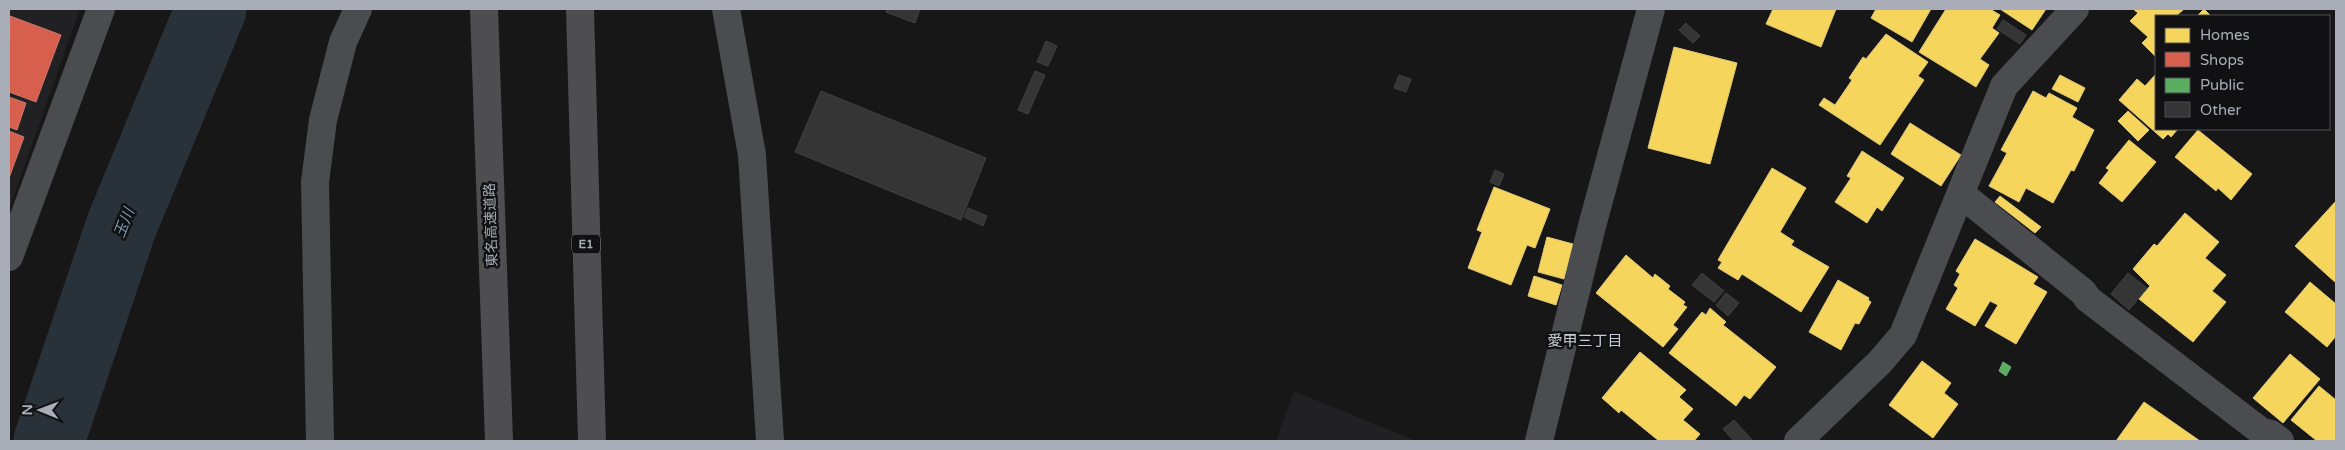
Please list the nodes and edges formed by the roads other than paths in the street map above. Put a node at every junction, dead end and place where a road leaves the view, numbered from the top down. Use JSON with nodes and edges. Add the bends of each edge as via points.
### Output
{"nodes":[{"id":1,"x":101,"y":9,"type":"edge"},
{"id":2,"x":358,"y":9,"type":"edge"},
{"id":3,"x":484,"y":9,"type":"edge"},
{"id":4,"x":580,"y":9,"type":"edge"},
{"id":5,"x":726,"y":9,"type":"edge"},
{"id":6,"x":1652,"y":9,"type":"edge"},
{"id":7,"x":2075,"y":9,"type":"edge"},
{"id":8,"x":1961,"y":194,"type":"junction"},
{"id":9,"x":9,"y":256,"type":"edge"},
{"id":10,"x":320,"y":441,"type":"edge"},
{"id":11,"x":499,"y":441,"type":"edge"},
{"id":12,"x":592,"y":441,"type":"edge"},
{"id":13,"x":770,"y":441,"type":"edge"},
{"id":14,"x":1539,"y":441,"type":"edge"},
{"id":15,"x":1798,"y":441,"type":"edge"},
{"id":16,"x":2280,"y":441,"type":"edge"}],
"edges":[{"from":1,"to":9,"type":"street"},
{"from":2,"to":10,"type":"street","via":[[343,42],[323,120],[315,182]]},
{"from":3,"to":11,"type":"highway","name":"東名高速道路"},
{"from":4,"to":12,"type":"highway","number":"E1"},
{"from":5,"to":13,"type":"street","via":[[752,155]]},
{"from":6,"to":14,"type":"street","via":[[1592,226]]},
{"from":7,"to":8,"type":"street","via":[[2004,86]]},
{"from":8,"to":15,"type":"street","via":[[1903,336]]},
{"from":8,"to":16,"type":"street","via":[[2088,299],[2262,432]]}]}
